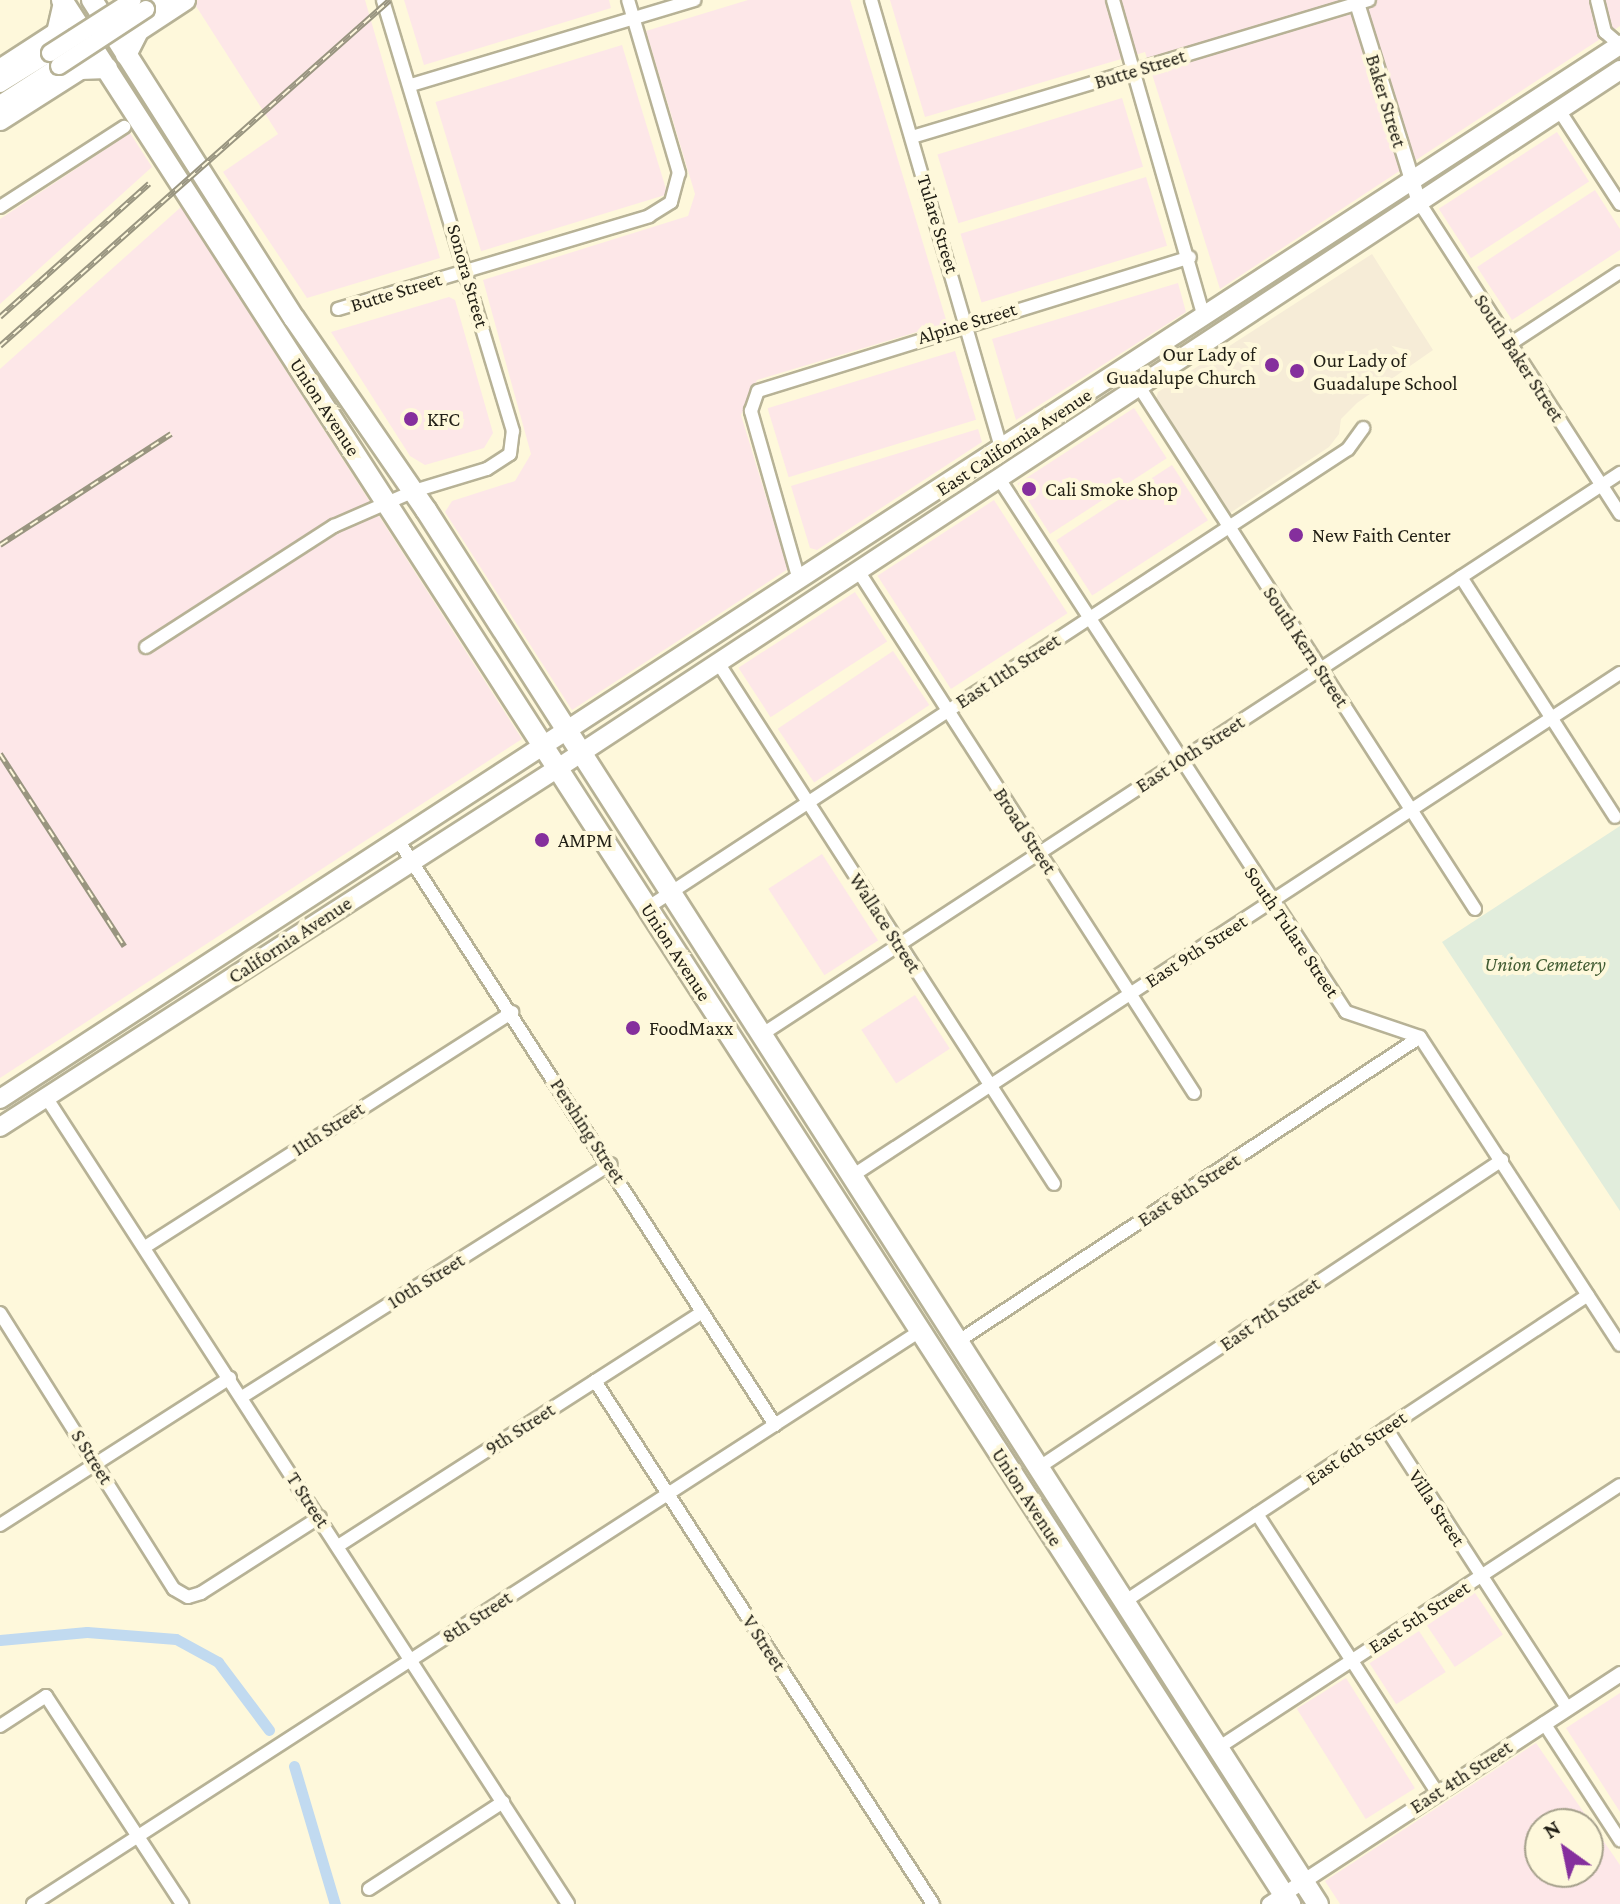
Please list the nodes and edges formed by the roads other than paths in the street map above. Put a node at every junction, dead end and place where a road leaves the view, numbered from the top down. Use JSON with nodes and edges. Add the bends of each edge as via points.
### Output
{"nodes":[{"id":1,"x":92,"y":0,"type":"edge"},
{"id":2,"x":121,"y":0,"type":"edge"},
{"id":3,"x":185,"y":0,"type":"edge"},
{"id":4,"x":383,"y":0,"type":"edge"},
{"id":5,"x":628,"y":0,"type":"edge"},
{"id":6,"x":695,"y":0,"type":"edge"},
{"id":7,"x":871,"y":0,"type":"edge"},
{"id":8,"x":1113,"y":0,"type":"edge"},
{"id":9,"x":1597,"y":0,"type":"edge"},
{"id":10,"x":1361,"y":1,"type":"edge"},
{"id":11,"x":63,"y":2,"type":"edge"},
{"id":12,"x":146,"y":3,"type":"edge"},
{"id":13,"x":633,"y":18,"type":"junction"},
{"id":14,"x":139,"y":30,"type":"junction"},
{"id":15,"x":1620,"y":45,"type":"edge"},
{"id":16,"x":56,"y":51,"type":"junction"},
{"id":17,"x":126,"y":55,"type":"junction"},
{"id":18,"x":107,"y":68,"type":"junction"},
{"id":19,"x":80,"y":69,"type":"junction"},
{"id":20,"x":0,"y":70,"type":"edge"},
{"id":21,"x":1135,"y":70,"type":"junction"},
{"id":22,"x":1620,"y":70,"type":"edge"},
{"id":23,"x":0,"y":84,"type":"edge"},
{"id":24,"x":411,"y":85,"type":"junction"},
{"id":25,"x":0,"y":104,"type":"edge"},
{"id":26,"x":1559,"y":110,"type":"junction"},
{"id":27,"x":0,"y":120,"type":"edge"},
{"id":28,"x":124,"y":127,"type":"dead end"},
{"id":29,"x":912,"y":137,"type":"junction"},
{"id":30,"x":1410,"y":179,"type":"junction"},
{"id":31,"x":1419,"y":202,"type":"junction"},
{"id":32,"x":1620,"y":204,"type":"edge"},
{"id":33,"x":0,"y":207,"type":"edge"},
{"id":34,"x":1190,"y":257,"type":"junction"},
{"id":35,"x":466,"y":271,"type":"junction"},
{"id":36,"x":1620,"y":272,"type":"edge"},
{"id":37,"x":338,"y":309,"type":"dead end"},
{"id":38,"x":1204,"y":317,"type":"junction"},
{"id":39,"x":968,"y":323,"type":"junction"},
{"id":40,"x":1188,"y":328,"type":"junction"},
{"id":41,"x":1510,"y":344,"type":"junction"},
{"id":42,"x":1138,"y":385,"type":"junction"},
{"id":43,"x":1363,"y":428,"type":"dead end"},
{"id":44,"x":1002,"y":450,"type":"junction"},
{"id":45,"x":1620,"y":473,"type":"edge"},
{"id":46,"x":998,"y":477,"type":"junction"},
{"id":47,"x":1601,"y":485,"type":"junction"},
{"id":48,"x":414,"y":491,"type":"junction"},
{"id":49,"x":387,"y":503,"type":"junction"},
{"id":50,"x":910,"y":509,"type":"junction"},
{"id":51,"x":945,"y":512,"type":"junction"},
{"id":52,"x":1620,"y":514,"type":"edge"},
{"id":53,"x":1229,"y":527,"type":"junction"},
{"id":54,"x":857,"y":569,"type":"junction"},
{"id":55,"x":1461,"y":577,"type":"junction"},
{"id":56,"x":799,"y":580,"type":"junction"},
{"id":57,"x":1088,"y":619,"type":"junction"},
{"id":58,"x":750,"y":639,"type":"junction"},
{"id":59,"x":146,"y":647,"type":"dead end"},
{"id":60,"x":717,"y":661,"type":"junction"},
{"id":61,"x":1320,"y":669,"type":"junction"},
{"id":62,"x":1620,"y":673,"type":"edge"},
{"id":63,"x":948,"y":711,"type":"junction"},
{"id":64,"x":1552,"y":718,"type":"junction"},
{"id":65,"x":565,"y":729,"type":"junction"},
{"id":66,"x":542,"y":744,"type":"junction"},
{"id":67,"x":580,"y":753,"type":"junction"},
{"id":68,"x":1180,"y":761,"type":"junction"},
{"id":69,"x":558,"y":768,"type":"junction"},
{"id":70,"x":808,"y":803,"type":"junction"},
{"id":71,"x":1411,"y":810,"type":"junction"},
{"id":72,"x":1615,"y":817,"type":"dead end"},
{"id":73,"x":398,"y":840,"type":"junction"},
{"id":74,"x":1039,"y":853,"type":"junction"},
{"id":75,"x":412,"y":862,"type":"junction"},
{"id":76,"x":670,"y":893,"type":"junction"},
{"id":77,"x":1271,"y":902,"type":"junction"},
{"id":78,"x":647,"y":908,"type":"junction"},
{"id":79,"x":1475,"y":909,"type":"dead end"},
{"id":80,"x":899,"y":945,"type":"junction"},
{"id":81,"x":209,"y":963,"type":"junction"},
{"id":82,"x":1130,"y":994,"type":"junction"},
{"id":83,"x":512,"y":1012,"type":"junction"},
{"id":84,"x":160,"y":1024,"type":"junction"},
{"id":85,"x":761,"y":1035,"type":"junction"},
{"id":86,"x":1420,"y":1037,"type":"junction"},
{"id":87,"x":79,"y":1048,"type":"junction"},
{"id":88,"x":990,"y":1085,"type":"junction"},
{"id":89,"x":1194,"y":1093,"type":"dead end"},
{"id":90,"x":46,"y":1097,"type":"junction"},
{"id":91,"x":0,"y":1099,"type":"edge"},
{"id":92,"x":0,"y":1127,"type":"edge"},
{"id":93,"x":1502,"y":1160,"type":"junction"},
{"id":94,"x":610,"y":1164,"type":"junction"},
{"id":95,"x":852,"y":1176,"type":"junction"},
{"id":96,"x":1054,"y":1184,"type":"dead end"},
{"id":97,"x":145,"y":1247,"type":"junction"},
{"id":98,"x":1588,"y":1295,"type":"junction"},
{"id":99,"x":702,"y":1312,"type":"junction"},
{"id":100,"x":0,"y":1313,"type":"edge"},
{"id":101,"x":920,"y":1331,"type":"junction"},
{"id":102,"x":957,"y":1342,"type":"junction"},
{"id":103,"x":1620,"y":1345,"type":"edge"},
{"id":104,"x":230,"y":1378,"type":"junction"},
{"id":105,"x":595,"y":1381,"type":"junction"},
{"id":106,"x":242,"y":1397,"type":"junction"},
{"id":107,"x":1001,"y":1410,"type":"junction"},
{"id":108,"x":775,"y":1425,"type":"junction"},
{"id":109,"x":1386,"y":1428,"type":"junction"},
{"id":110,"x":97,"y":1463,"type":"junction"},
{"id":111,"x":1038,"y":1468,"type":"junction"},
{"id":112,"x":1620,"y":1485,"type":"edge"},
{"id":113,"x":668,"y":1494,"type":"junction"},
{"id":114,"x":1257,"y":1514,"type":"junction"},
{"id":115,"x":320,"y":1517,"type":"junction"},
{"id":116,"x":0,"y":1525,"type":"edge"},
{"id":117,"x":338,"y":1546,"type":"junction"},
{"id":118,"x":1481,"y":1576,"type":"junction"},
{"id":119,"x":1124,"y":1602,"type":"junction"},
{"id":120,"x":411,"y":1659,"type":"junction"},
{"id":121,"x":1352,"y":1661,"type":"junction"},
{"id":122,"x":1620,"y":1674,"type":"edge"},
{"id":123,"x":1567,"y":1708,"type":"junction"},
{"id":124,"x":1544,"y":1723,"type":"junction"},
{"id":125,"x":0,"y":1726,"type":"edge"},
{"id":126,"x":1218,"y":1748,"type":"junction"},
{"id":127,"x":1437,"y":1792,"type":"junction"},
{"id":128,"x":503,"y":1802,"type":"junction"},
{"id":129,"x":137,"y":1835,"type":"junction"},
{"id":130,"x":1620,"y":1840,"type":"edge"},
{"id":131,"x":1304,"y":1882,"type":"junction"},
{"id":132,"x":369,"y":1889,"type":"dead end"},
{"id":133,"x":1281,"y":1901,"type":"edge"},
{"id":134,"x":33,"y":1904,"type":"edge"},
{"id":135,"x":182,"y":1904,"type":"edge"},
{"id":136,"x":568,"y":1904,"type":"edge"},
{"id":137,"x":933,"y":1904,"type":"edge"},
{"id":138,"x":1318,"y":1904,"type":"edge"}],
"edges":[{"from":1,"to":17,"type":"highway","name":"Union Avenue"},
{"from":2,"to":14,"type":"highway"},
{"from":3,"to":14,"type":"highway"},
{"from":4,"to":24,"type":"street","name":"Sonora Street"},
{"from":5,"to":13,"type":"street"},
{"from":6,"to":13,"type":"street"},
{"from":7,"to":29,"type":"street","name":"Tulare Street"},
{"from":8,"to":21,"type":"street"},
{"from":9,"to":15,"type":"street","via":[[1605,32]]},
{"from":10,"to":21,"type":"street","name":"Butte Street"},
{"from":10,"to":30,"type":"street","name":"Baker Street"},
{"from":11,"to":16,"type":"highway"},
{"from":11,"to":18,"type":"highway","name":"Union Avenue"},
{"from":12,"to":16,"type":"main road","bridge":true},
{"from":13,"to":24,"type":"street"},
{"from":13,"to":35,"type":"street","name":"Butte Street","via":[[679,173],[676,193],[649,216]]},
{"from":14,"to":17,"type":"highway"},
{"from":15,"to":30,"type":"main road","name":"East California Avenue"},
{"from":16,"to":19,"type":"highway"},
{"from":16,"to":20,"type":"highway"},
{"from":16,"to":23,"type":"main road"},
{"from":16,"to":25,"type":"main road"},
{"from":17,"to":48,"type":"highway","name":"Union Avenue","via":[[294,318]]},
{"from":18,"to":19,"type":"highway"},
{"from":18,"to":49,"type":"highway","name":"Union Avenue"},
{"from":19,"to":27,"type":"highway"},
{"from":21,"to":29,"type":"street","name":"Butte Street"},
{"from":21,"to":34,"type":"street"},
{"from":22,"to":26,"type":"main road","name":"East California Avenue"},
{"from":24,"to":35,"type":"street","name":"Sonora Street"},
{"from":26,"to":31,"type":"main road","name":"East California Avenue"},
{"from":26,"to":32,"type":"street"},
{"from":28,"to":33,"type":"street"},
{"from":29,"to":39,"type":"street","name":"Tulare Street"},
{"from":30,"to":31,"type":"street","name":"Baker Street"},
{"from":30,"to":38,"type":"main road","name":"East California Avenue"},
{"from":31,"to":41,"type":"street","name":"South Baker Street"},
{"from":31,"to":42,"type":"main road","name":"East California Avenue"},
{"from":34,"to":38,"type":"street"},
{"from":34,"to":39,"type":"street","name":"Alpine Street"},
{"from":35,"to":37,"type":"street","name":"Butte Street"},
{"from":35,"to":48,"type":"street","name":"Sonora Street","via":[[513,431],[510,454],[487,469]]},
{"from":36,"to":41,"type":"street"},
{"from":38,"to":40,"type":"main road","name":"East California Avenue"},
{"from":39,"to":44,"type":"street","name":"Tulare Street"},
{"from":39,"to":56,"type":"street","name":"Alpine Street","via":[[765,385],[752,401]]},
{"from":40,"to":42,"type":"main road","via":[[1138,376]]},
{"from":40,"to":44,"type":"main road","name":"East California Avenue"},
{"from":41,"to":47,"type":"street","name":"South Baker Street"},
{"from":42,"to":46,"type":"main road","name":"East California Avenue"},
{"from":42,"to":53,"type":"street","name":"South Kern Street"},
{"from":43,"to":53,"type":"street","name":"East 11th Street","via":[[1348,449]]},
{"from":44,"to":50,"type":"main road","name":"East California Avenue"},
{"from":44,"to":51,"type":"main road","via":[[998,463]]},
{"from":45,"to":47,"type":"street","name":"East 10th Street"},
{"from":46,"to":51,"type":"main road","name":"East California Avenue"},
{"from":46,"to":57,"type":"street","name":"South Tulare Street"},
{"from":47,"to":52,"type":"street","name":"South Baker Street"},
{"from":47,"to":55,"type":"street","name":"East 10th Street"},
{"from":48,"to":49,"type":"street"},
{"from":48,"to":65,"type":"highway","name":"Union Avenue"},
{"from":49,"to":59,"type":"street","via":[[334,526]]},
{"from":49,"to":66,"type":"highway","name":"Union Avenue"},
{"from":50,"to":54,"type":"main road","via":[[859,557]]},
{"from":50,"to":56,"type":"main road","name":"East California Avenue"},
{"from":51,"to":54,"type":"main road","name":"East California Avenue"},
{"from":53,"to":57,"type":"street","name":"East 11th Street"},
{"from":53,"to":61,"type":"street","name":"South Kern Street"},
{"from":54,"to":58,"type":"main road","name":"East California Avenue"},
{"from":54,"to":63,"type":"street","name":"Broad Street"},
{"from":55,"to":61,"type":"street","name":"East 10th Street"},
{"from":55,"to":64,"type":"street"},
{"from":56,"to":58,"type":"main road","via":[[802,591],[757,622]]},
{"from":56,"to":65,"type":"main road","name":"East California Avenue"},
{"from":57,"to":63,"type":"street","name":"East 11th Street"},
{"from":57,"to":68,"type":"street","name":"South Tulare Street"},
{"from":58,"to":60,"type":"main road","name":"East California Avenue"},
{"from":60,"to":67,"type":"main road","name":"East California Avenue"},
{"from":60,"to":70,"type":"street","name":"Wallace Street"},
{"from":61,"to":68,"type":"street","name":"East 10th Street"},
{"from":61,"to":71,"type":"street","name":"South Kern Street"},
{"from":62,"to":64,"type":"street","name":"East 9th Street"},
{"from":63,"to":70,"type":"street","name":"East 11th Street"},
{"from":63,"to":74,"type":"street","name":"Broad Street"},
{"from":64,"to":71,"type":"street","name":"East 9th Street"},
{"from":64,"to":72,"type":"street"},
{"from":65,"to":66,"type":"main road","name":"California Avenue"},
{"from":65,"to":67,"type":"highway","name":"Union Avenue"},
{"from":66,"to":69,"type":"highway","name":"Union Avenue"},
{"from":66,"to":73,"type":"main road","name":"California Avenue"},
{"from":67,"to":69,"type":"main road","name":"California Avenue"},
{"from":67,"to":76,"type":"highway","name":"Union Avenue"},
{"from":68,"to":74,"type":"street","name":"East 10th Street"},
{"from":68,"to":77,"type":"street","name":"South Tulare Street"},
{"from":69,"to":75,"type":"main road","name":"California Avenue"},
{"from":69,"to":78,"type":"highway","name":"Union Avenue"},
{"from":70,"to":76,"type":"street","name":"East 11th Street"},
{"from":70,"to":80,"type":"street","name":"Wallace Street"},
{"from":71,"to":77,"type":"street","name":"East 9th Street"},
{"from":71,"to":79,"type":"street","name":"South Kern Street"},
{"from":73,"to":75,"type":"street","name":"Pershing Street"},
{"from":73,"to":81,"type":"main road","name":"California Avenue"},
{"from":74,"to":80,"type":"street","name":"East 10th Street"},
{"from":74,"to":82,"type":"street","name":"Broad Street"},
{"from":75,"to":83,"type":"street","name":"Pershing Street"},
{"from":75,"to":84,"type":"main road","name":"California Avenue"},
{"from":76,"to":78,"type":"street","name":"East 11th Street"},
{"from":76,"to":85,"type":"highway","name":"Union Avenue"},
{"from":77,"to":82,"type":"street","name":"East 9th Street"},
{"from":77,"to":86,"type":"street","name":"South Tulare Street","via":[[1346,1012]]},
{"from":78,"to":101,"type":"highway","name":"Union Avenue"},
{"from":80,"to":85,"type":"street","name":"East 10th Street"},
{"from":80,"to":88,"type":"street","name":"Wallace Street"},
{"from":81,"to":84,"type":"main road","via":[[211,975],[170,1005]]},
{"from":81,"to":87,"type":"main road","name":"California Avenue"},
{"from":82,"to":88,"type":"street","name":"East 9th Street"},
{"from":82,"to":89,"type":"street","name":"Broad Street"},
{"from":83,"to":94,"type":"street","name":"Pershing Street"},
{"from":83,"to":97,"type":"street","name":"11th Street"},
{"from":84,"to":90,"type":"main road","name":"California Avenue"},
{"from":85,"to":95,"type":"highway","name":"Union Avenue"},
{"from":86,"to":93,"type":"street"},
{"from":86,"to":102,"type":"street","name":"East 8th Street"},
{"from":87,"to":90,"type":"main road","via":[[70,1064],[43,1084]]},
{"from":87,"to":91,"type":"main road","name":"California Avenue"},
{"from":88,"to":95,"type":"street","name":"East 9th Street"},
{"from":88,"to":96,"type":"street","name":"Wallace Street"},
{"from":90,"to":92,"type":"main road","name":"California Avenue"},
{"from":90,"to":97,"type":"street","name":"T Street"},
{"from":93,"to":98,"type":"street"},
{"from":93,"to":111,"type":"street","name":"East 7th Street"},
{"from":94,"to":99,"type":"street","name":"Pershing Street"},
{"from":94,"to":106,"type":"street","name":"10th Street"},
{"from":95,"to":102,"type":"highway","name":"Union Avenue"},
{"from":97,"to":104,"type":"street","name":"T Street"},
{"from":98,"to":103,"type":"street"},
{"from":98,"to":109,"type":"street","name":"East 6th Street"},
{"from":99,"to":105,"type":"street","name":"9th Street"},
{"from":99,"to":108,"type":"street","name":"Pershing Street"},
{"from":100,"to":110,"type":"street","name":"S Street"},
{"from":101,"to":107,"type":"highway","via":[[938,1337],[980,1400]]},
{"from":101,"to":108,"type":"street","name":"8th Street"},
{"from":101,"to":133,"type":"highway","name":"Union Avenue"},
{"from":102,"to":107,"type":"highway","name":"Union Avenue"},
{"from":104,"to":106,"type":"street","name":"T Street"},
{"from":104,"to":110,"type":"street"},
{"from":105,"to":113,"type":"street","name":"V Street"},
{"from":105,"to":117,"type":"street","name":"9th Street"},
{"from":106,"to":115,"type":"street","name":"T Street"},
{"from":107,"to":111,"type":"highway","name":"Union Avenue"},
{"from":108,"to":113,"type":"street","name":"8th Street"},
{"from":109,"to":114,"type":"street","name":"East 6th Street"},
{"from":109,"to":118,"type":"street","name":"Villa Street"},
{"from":110,"to":115,"type":"street","name":"S Street","via":[[174,1589],[188,1597]]},
{"from":110,"to":116,"type":"street"},
{"from":111,"to":119,"type":"highway","name":"Union Avenue"},
{"from":112,"to":118,"type":"street","name":"East 5th Street"},
{"from":113,"to":120,"type":"street","name":"8th Street"},
{"from":113,"to":137,"type":"street","name":"V Street"},
{"from":114,"to":119,"type":"street","name":"East 6th Street"},
{"from":114,"to":121,"type":"street"},
{"from":115,"to":117,"type":"street","name":"T Street"},
{"from":117,"to":120,"type":"street","name":"T Street"},
{"from":118,"to":121,"type":"street","name":"East 5th Street"},
{"from":118,"to":123,"type":"street","name":"Villa Street"},
{"from":119,"to":126,"type":"highway","name":"Union Avenue"},
{"from":120,"to":128,"type":"street","name":"T Street"},
{"from":120,"to":129,"type":"street","name":"8th Street"},
{"from":121,"to":126,"type":"street","name":"East 5th Street"},
{"from":121,"to":127,"type":"street"},
{"from":122,"to":123,"type":"street","name":"East 4th Street"},
{"from":123,"to":124,"type":"street","name":"East 4th Street"},
{"from":124,"to":127,"type":"street","name":"East 4th Street"},
{"from":124,"to":130,"type":"street"},
{"from":125,"to":129,"type":"street","via":[[46,1696]]},
{"from":126,"to":131,"type":"highway","name":"Union Avenue"},
{"from":127,"to":131,"type":"street","name":"East 4th Street"},
{"from":128,"to":132,"type":"street"},
{"from":128,"to":136,"type":"street","name":"T Street"},
{"from":129,"to":134,"type":"street","name":"8th Street"},
{"from":129,"to":135,"type":"street"},
{"from":131,"to":133,"type":"street","name":"East 4th Street"},
{"from":131,"to":138,"type":"highway","name":"Union Avenue"}]}
